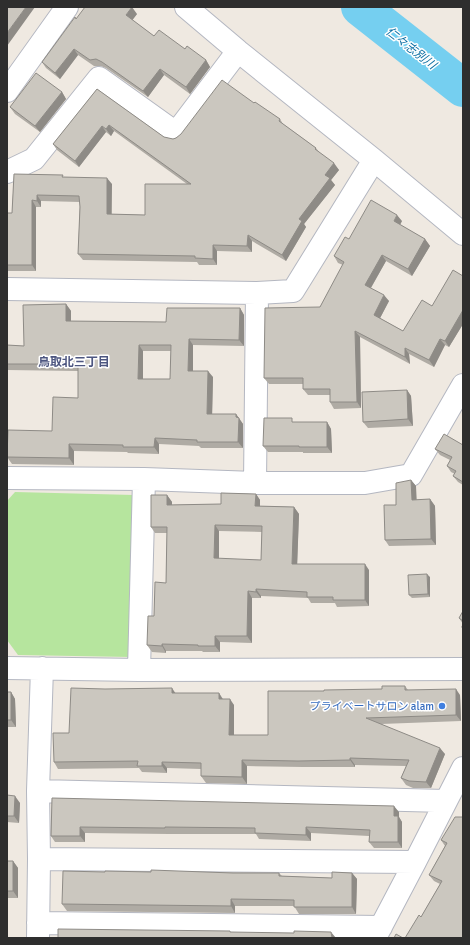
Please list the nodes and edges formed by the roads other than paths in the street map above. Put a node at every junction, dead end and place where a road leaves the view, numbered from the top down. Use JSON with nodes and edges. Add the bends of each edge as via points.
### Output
{"nodes":[{"id":1,"x":67,"y":7,"type":"edge"},
{"id":2,"x":186,"y":7,"type":"edge"},
{"id":3,"x":238,"y":51,"type":"junction"},
{"id":4,"x":7,"y":91,"type":"edge"},
{"id":5,"x":374,"y":160,"type":"junction"},
{"id":6,"x":7,"y":172,"type":"edge"},
{"id":7,"x":463,"y":234,"type":"edge"},
{"id":8,"x":7,"y":289,"type":"edge"},
{"id":9,"x":257,"y":293,"type":"junction"},
{"id":10,"x":463,"y":385,"type":"edge"},
{"id":11,"x":7,"y":478,"type":"edge"},
{"id":12,"x":144,"y":479,"type":"junction"},
{"id":13,"x":255,"y":482,"type":"junction"},
{"id":14,"x":7,"y":668,"type":"edge"},
{"id":15,"x":42,"y":668,"type":"junction"},
{"id":16,"x":463,"y":669,"type":"edge"},
{"id":17,"x":139,"y":670,"type":"junction"},
{"id":18,"x":462,"y":773,"type":"edge"},
{"id":19,"x":38,"y":791,"type":"junction"},
{"id":20,"x":446,"y":801,"type":"junction"},
{"id":21,"x":39,"y":859,"type":"junction"},
{"id":22,"x":415,"y":862,"type":"junction"},
{"id":23,"x":38,"y":931,"type":"edge"},
{"id":24,"x":378,"y":932,"type":"edge"}],
"edges":[{"from":1,"to":4,"type":"street"},
{"from":2,"to":3,"type":"street"},
{"from":3,"to":5,"type":"street"},
{"from":3,"to":6,"type":"street","via":[[176,133],[99,78],[34,159]]},
{"from":5,"to":7,"type":"street"},
{"from":5,"to":9,"type":"street","via":[[294,291]]},
{"from":8,"to":9,"type":"street"},
{"from":9,"to":13,"type":"street"},
{"from":10,"to":13,"type":"street","via":[[411,475],[365,483]]},
{"from":11,"to":12,"type":"street"},
{"from":12,"to":13,"type":"street"},
{"from":12,"to":17,"type":"street"},
{"from":14,"to":15,"type":"street"},
{"from":15,"to":17,"type":"street"},
{"from":15,"to":19,"type":"street"},
{"from":16,"to":17,"type":"street"},
{"from":18,"to":20,"type":"street"},
{"from":19,"to":20,"type":"street"},
{"from":19,"to":21,"type":"street"},
{"from":20,"to":22,"type":"street"},
{"from":21,"to":22,"type":"street"},
{"from":21,"to":23,"type":"street"},
{"from":22,"to":24,"type":"street"},
{"from":23,"to":24,"type":"street"}]}
